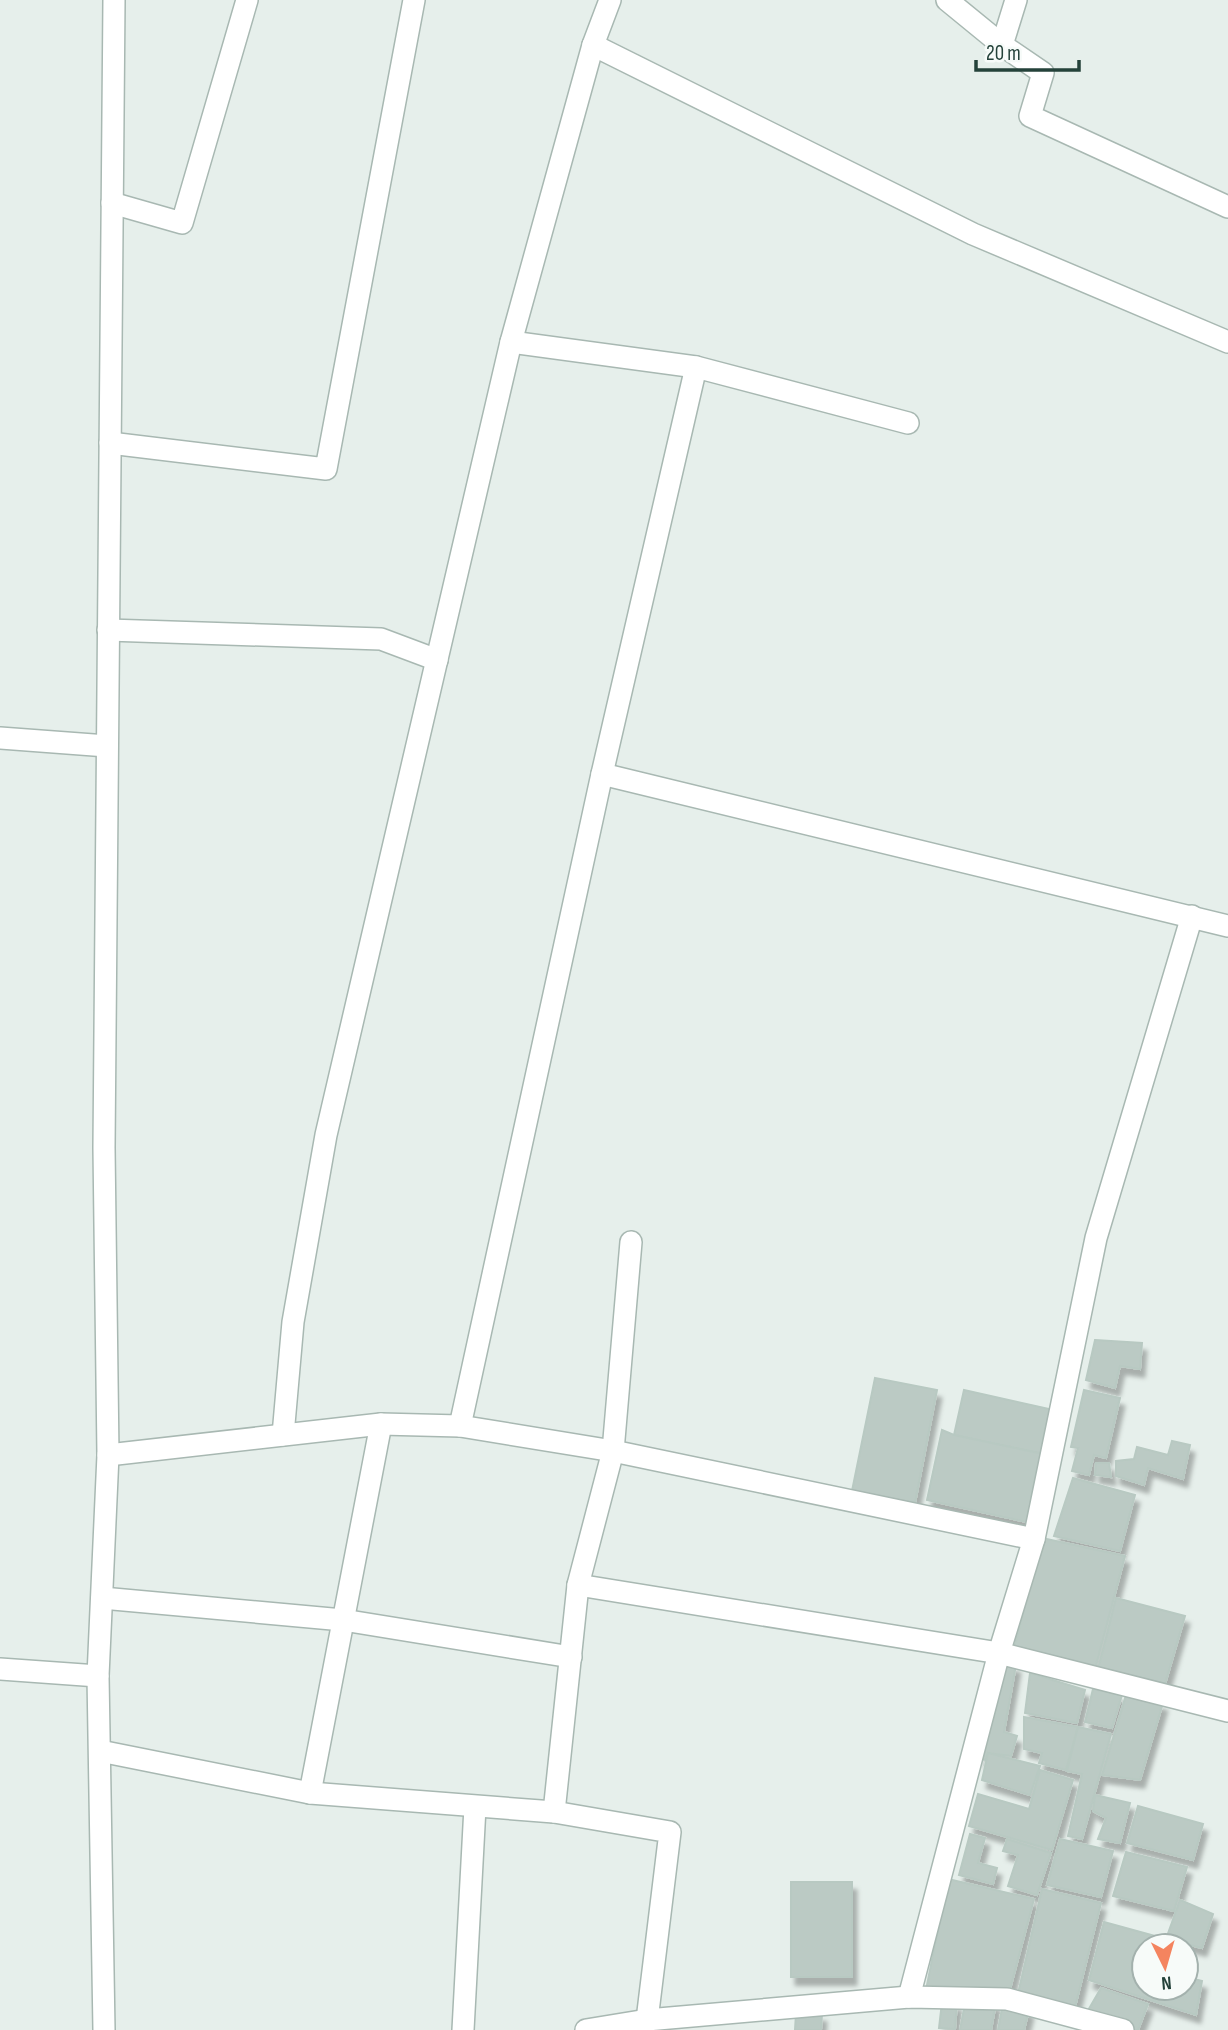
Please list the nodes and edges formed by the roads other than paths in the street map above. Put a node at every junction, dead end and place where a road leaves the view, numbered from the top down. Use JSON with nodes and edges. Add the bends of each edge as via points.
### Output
{"nodes":[{"id":1,"x":114,"y":0,"type":"edge"},
{"id":2,"x":247,"y":0,"type":"edge"},
{"id":3,"x":414,"y":0,"type":"edge"},
{"id":4,"x":610,"y":0,"type":"edge"},
{"id":5,"x":947,"y":0,"type":"edge"},
{"id":6,"x":1016,"y":0,"type":"edge"},
{"id":7,"x":593,"y":45,"type":"junction"},
{"id":8,"x":1002,"y":45,"type":"junction"},
{"id":9,"x":112,"y":203,"type":"junction"},
{"id":10,"x":1228,"y":207,"type":"edge"},
{"id":11,"x":511,"y":342,"type":"junction"},
{"id":12,"x":1228,"y":342,"type":"edge"},
{"id":13,"x":696,"y":367,"type":"junction"},
{"id":14,"x":908,"y":424,"type":"dead end"},
{"id":15,"x":110,"y":443,"type":"junction"},
{"id":16,"x":108,"y":630,"type":"junction"},
{"id":17,"x":437,"y":660,"type":"junction"},
{"id":18,"x":0,"y":738,"type":"edge"},
{"id":19,"x":107,"y":746,"type":"junction"},
{"id":20,"x":603,"y":774,"type":"junction"},
{"id":21,"x":1192,"y":916,"type":"junction"},
{"id":22,"x":1228,"y":926,"type":"edge"},
{"id":23,"x":631,"y":1242,"type":"dead end"},
{"id":24,"x":381,"y":1424,"type":"junction"},
{"id":25,"x":460,"y":1426,"type":"junction"},
{"id":26,"x":283,"y":1435,"type":"junction"},
{"id":27,"x":613,"y":1451,"type":"junction"},
{"id":28,"x":108,"y":1455,"type":"junction"},
{"id":29,"x":1034,"y":1539,"type":"junction"},
{"id":30,"x":578,"y":1585,"type":"junction"},
{"id":31,"x":102,"y":1598,"type":"junction"},
{"id":32,"x":343,"y":1620,"type":"junction"},
{"id":33,"x":999,"y":1653,"type":"junction"},
{"id":34,"x":571,"y":1657,"type":"junction"},
{"id":35,"x":0,"y":1669,"type":"edge"},
{"id":36,"x":98,"y":1676,"type":"junction"},
{"id":37,"x":1228,"y":1711,"type":"edge"},
{"id":38,"x":100,"y":1751,"type":"junction"},
{"id":39,"x":310,"y":1793,"type":"junction"},
{"id":40,"x":475,"y":1807,"type":"junction"},
{"id":41,"x":554,"y":1812,"type":"junction"},
{"id":42,"x":909,"y":1997,"type":"junction"},
{"id":43,"x":647,"y":2020,"type":"junction"},
{"id":44,"x":104,"y":2030,"type":"edge"},
{"id":45,"x":463,"y":2030,"type":"edge"},
{"id":46,"x":586,"y":2030,"type":"edge"},
{"id":47,"x":1123,"y":2030,"type":"edge"}],
"edges":[{"from":1,"to":9,"type":"street"},
{"from":2,"to":9,"type":"street","via":[[182,223]]},
{"from":3,"to":15,"type":"street","via":[[326,469]]},
{"from":4,"to":7,"type":"street"},
{"from":5,"to":8,"type":"street"},
{"from":6,"to":8,"type":"street"},
{"from":7,"to":11,"type":"street"},
{"from":7,"to":12,"type":"street","via":[[973,234]]},
{"from":8,"to":10,"type":"street","via":[[1043,73],[1030,116]]},
{"from":9,"to":15,"type":"street"},
{"from":11,"to":13,"type":"street"},
{"from":11,"to":17,"type":"street"},
{"from":13,"to":14,"type":"street"},
{"from":13,"to":20,"type":"street"},
{"from":15,"to":16,"type":"street"},
{"from":16,"to":17,"type":"street","via":[[381,639]]},
{"from":16,"to":19,"type":"street"},
{"from":17,"to":26,"type":"street","via":[[326,1135],[293,1322]]},
{"from":18,"to":19,"type":"street"},
{"from":19,"to":28,"type":"street","via":[[104,1148]]},
{"from":20,"to":21,"type":"street"},
{"from":20,"to":25,"type":"street"},
{"from":21,"to":22,"type":"street"},
{"from":21,"to":29,"type":"street","via":[[1096,1238]]},
{"from":23,"to":27,"type":"street"},
{"from":24,"to":25,"type":"street"},
{"from":24,"to":26,"type":"street"},
{"from":24,"to":32,"type":"street"},
{"from":25,"to":27,"type":"street"},
{"from":26,"to":28,"type":"street"},
{"from":27,"to":29,"type":"street"},
{"from":27,"to":30,"type":"street"},
{"from":28,"to":31,"type":"street"},
{"from":29,"to":33,"type":"street"},
{"from":30,"to":33,"type":"street"},
{"from":30,"to":34,"type":"street"},
{"from":31,"to":32,"type":"street"},
{"from":31,"to":36,"type":"street"},
{"from":32,"to":34,"type":"street"},
{"from":32,"to":39,"type":"street"},
{"from":33,"to":37,"type":"street"},
{"from":33,"to":42,"type":"street"},
{"from":34,"to":41,"type":"street"},
{"from":35,"to":36,"type":"street"},
{"from":36,"to":38,"type":"street"},
{"from":38,"to":39,"type":"street"},
{"from":38,"to":44,"type":"street"},
{"from":39,"to":40,"type":"street"},
{"from":40,"to":41,"type":"street"},
{"from":40,"to":45,"type":"street"},
{"from":41,"to":43,"type":"street","via":[[670,1832]]},
{"from":42,"to":43,"type":"street"},
{"from":42,"to":47,"type":"street","via":[[1007,1998]]},
{"from":43,"to":46,"type":"street"}]}
